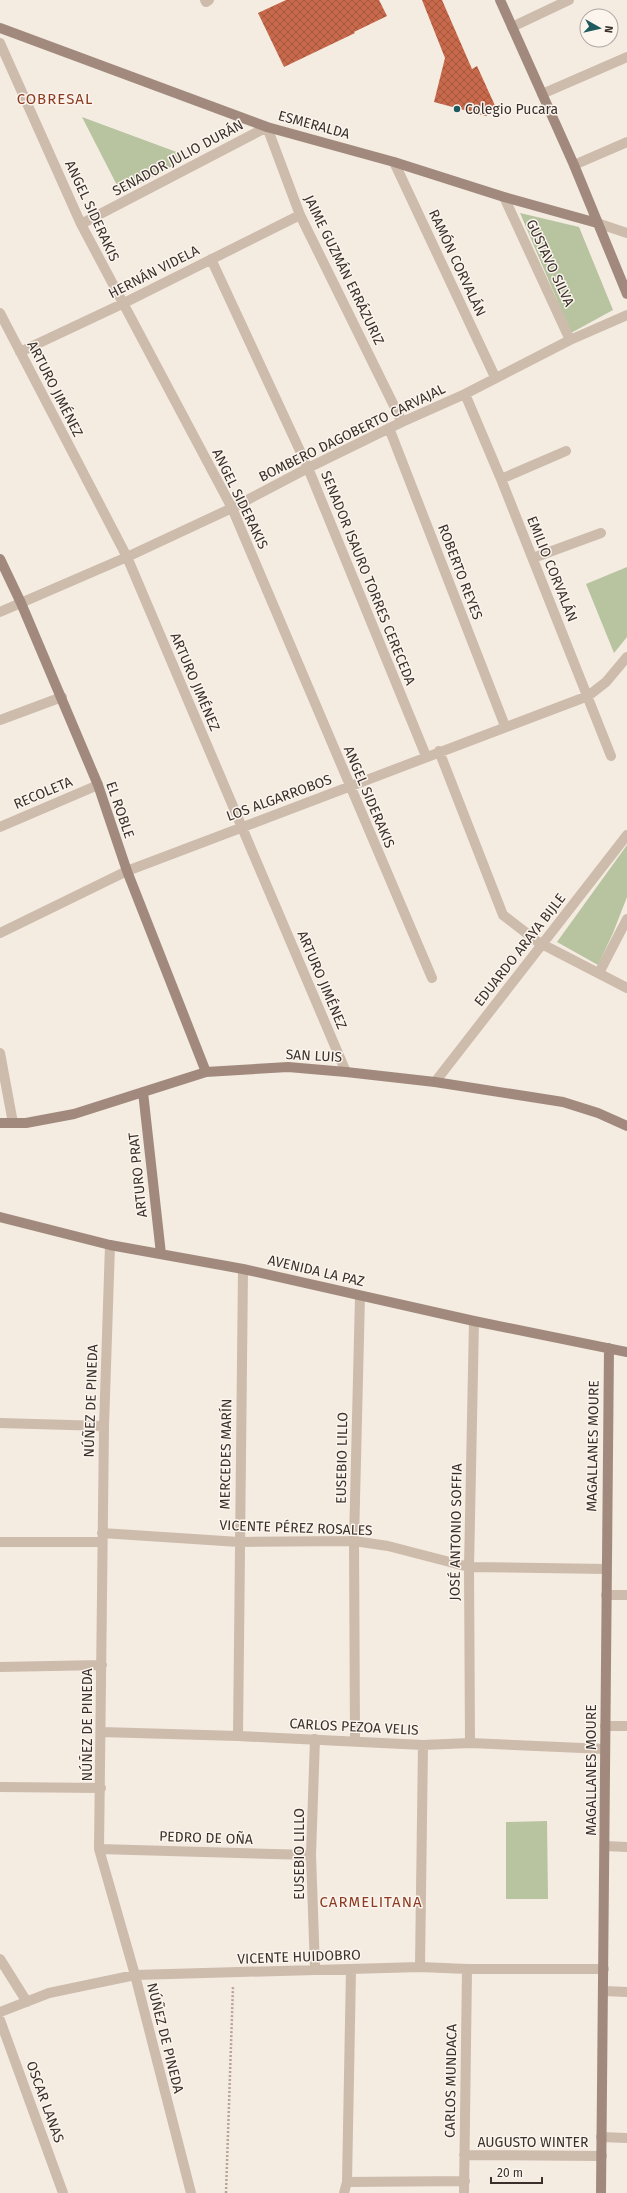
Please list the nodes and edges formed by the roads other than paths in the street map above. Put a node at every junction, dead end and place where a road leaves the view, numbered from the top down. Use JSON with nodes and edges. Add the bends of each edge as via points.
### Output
{"nodes":[{"id":1,"x":500,"y":0,"type":"edge"},
{"id":2,"x":569,"y":0,"type":"edge"},
{"id":3,"x":512,"y":27,"type":"junction"},
{"id":4,"x":0,"y":28,"type":"edge"},
{"id":5,"x":0,"y":43,"type":"edge"},
{"id":6,"x":627,"y":57,"type":"edge"},
{"id":7,"x":542,"y":94,"type":"junction"},
{"id":8,"x":266,"y":127,"type":"junction"},
{"id":9,"x":627,"y":142,"type":"edge"},
{"id":10,"x":394,"y":162,"type":"junction"},
{"id":11,"x":574,"y":166,"type":"junction"},
{"id":12,"x":504,"y":197,"type":"junction"},
{"id":13,"x":300,"y":215,"type":"junction"},
{"id":14,"x":597,"y":223,"type":"junction"},
{"id":15,"x":81,"y":224,"type":"junction"},
{"id":16,"x":627,"y":233,"type":"edge"},
{"id":17,"x":211,"y":260,"type":"junction"},
{"id":18,"x":627,"y":294,"type":"edge"},
{"id":19,"x":122,"y":304,"type":"junction"},
{"id":20,"x":0,"y":313,"type":"edge"},
{"id":21,"x":627,"y":315,"type":"edge"},
{"id":22,"x":570,"y":340,"type":"junction"},
{"id":23,"x":20,"y":352,"type":"junction"},
{"id":24,"x":495,"y":377,"type":"junction"},
{"id":25,"x":465,"y":394,"type":"junction"},
{"id":26,"x":402,"y":422,"type":"junction"},
{"id":27,"x":389,"y":428,"type":"junction"},
{"id":28,"x":566,"y":451,"type":"dead end"},
{"id":29,"x":308,"y":468,"type":"junction"},
{"id":30,"x":501,"y":479,"type":"junction"},
{"id":31,"x":232,"y":508,"type":"junction"},
{"id":32,"x":601,"y":533,"type":"dead end"},
{"id":33,"x":127,"y":557,"type":"junction"},
{"id":34,"x":533,"y":558,"type":"junction"},
{"id":35,"x":0,"y":559,"type":"edge"},
{"id":36,"x":21,"y":603,"type":"junction"},
{"id":37,"x":0,"y":612,"type":"edge"},
{"id":38,"x":627,"y":657,"type":"edge"},
{"id":39,"x":588,"y":696,"type":"junction"},
{"id":40,"x":62,"y":697,"type":"junction"},
{"id":41,"x":0,"y":720,"type":"edge"},
{"id":42,"x":505,"y":726,"type":"junction"},
{"id":43,"x":439,"y":751,"type":"junction"},
{"id":44,"x":426,"y":756,"type":"junction"},
{"id":45,"x":611,"y":756,"type":"dead end"},
{"id":46,"x":98,"y":785,"type":"junction"},
{"id":47,"x":349,"y":787,"type":"junction"},
{"id":48,"x":0,"y":826,"type":"edge"},
{"id":49,"x":242,"y":826,"type":"junction"},
{"id":50,"x":627,"y":835,"type":"edge"},
{"id":51,"x":126,"y":872,"type":"junction"},
{"id":52,"x":627,"y":919,"type":"edge"},
{"id":53,"x":0,"y":933,"type":"edge"},
{"id":54,"x":543,"y":945,"type":"junction"},
{"id":55,"x":599,"y":973,"type":"junction"},
{"id":56,"x":432,"y":978,"type":"dead end"},
{"id":57,"x":627,"y":988,"type":"edge"},
{"id":58,"x":0,"y":1053,"type":"edge"},
{"id":59,"x":206,"y":1072,"type":"junction"},
{"id":60,"x":346,"y":1072,"type":"junction"},
{"id":61,"x":435,"y":1082,"type":"junction"},
{"id":62,"x":143,"y":1092,"type":"junction"},
{"id":63,"x":0,"y":1123,"type":"edge"},
{"id":64,"x":13,"y":1123,"type":"junction"},
{"id":65,"x":627,"y":1126,"type":"edge"},
{"id":66,"x":0,"y":1217,"type":"edge"},
{"id":67,"x":110,"y":1245,"type":"junction"},
{"id":68,"x":161,"y":1254,"type":"junction"},
{"id":69,"x":242,"y":1269,"type":"junction"},
{"id":70,"x":360,"y":1296,"type":"junction"},
{"id":71,"x":474,"y":1321,"type":"junction"},
{"id":72,"x":608,"y":1348,"type":"junction"},
{"id":73,"x":627,"y":1352,"type":"edge"},
{"id":74,"x":0,"y":1423,"type":"edge"},
{"id":75,"x":104,"y":1426,"type":"junction"},
{"id":76,"x":102,"y":1538,"type":"junction"},
{"id":77,"x":354,"y":1541,"type":"junction"},
{"id":78,"x":0,"y":1542,"type":"edge"},
{"id":79,"x":239,"y":1542,"type":"junction"},
{"id":80,"x":469,"y":1567,"type":"junction"},
{"id":81,"x":606,"y":1569,"type":"junction"},
{"id":82,"x":606,"y":1595,"type":"junction"},
{"id":83,"x":627,"y":1595,"type":"edge"},
{"id":84,"x":102,"y":1666,"type":"junction"},
{"id":85,"x":0,"y":1667,"type":"edge"},
{"id":86,"x":605,"y":1726,"type":"junction"},
{"id":87,"x":627,"y":1726,"type":"edge"},
{"id":88,"x":101,"y":1732,"type":"junction"},
{"id":89,"x":238,"y":1736,"type":"junction"},
{"id":90,"x":316,"y":1739,"type":"junction"},
{"id":91,"x":355,"y":1741,"type":"junction"},
{"id":92,"x":470,"y":1743,"type":"junction"},
{"id":93,"x":423,"y":1745,"type":"junction"},
{"id":94,"x":605,"y":1748,"type":"junction"},
{"id":95,"x":0,"y":1787,"type":"edge"},
{"id":96,"x":101,"y":1788,"type":"junction"},
{"id":97,"x":605,"y":1846,"type":"junction"},
{"id":98,"x":627,"y":1847,"type":"edge"},
{"id":99,"x":99,"y":1849,"type":"junction"},
{"id":100,"x":311,"y":1855,"type":"junction"},
{"id":101,"x":0,"y":1959,"type":"edge"},
{"id":102,"x":420,"y":1967,"type":"junction"},
{"id":103,"x":315,"y":1969,"type":"junction"},
{"id":104,"x":351,"y":1969,"type":"junction"},
{"id":105,"x":467,"y":1969,"type":"junction"},
{"id":106,"x":604,"y":1970,"type":"junction"},
{"id":107,"x":135,"y":1975,"type":"junction"},
{"id":108,"x":604,"y":1991,"type":"junction"},
{"id":109,"x":627,"y":1992,"type":"edge"},
{"id":110,"x":26,"y":2002,"type":"junction"},
{"id":111,"x":0,"y":2012,"type":"edge"},
{"id":112,"x":0,"y":2020,"type":"edge"},
{"id":113,"x":601,"y":2137,"type":"junction"},
{"id":114,"x":627,"y":2138,"type":"edge"},
{"id":115,"x":464,"y":2155,"type":"junction"},
{"id":116,"x":602,"y":2156,"type":"junction"},
{"id":117,"x":464,"y":2181,"type":"junction"},
{"id":118,"x":347,"y":2182,"type":"junction"},
{"id":119,"x":63,"y":2193,"type":"edge"},
{"id":120,"x":191,"y":2193,"type":"edge"},
{"id":121,"x":344,"y":2193,"type":"edge"},
{"id":122,"x":464,"y":2193,"type":"edge"},
{"id":123,"x":601,"y":2193,"type":"edge"}],
"edges":[{"from":1,"to":3,"type":"street"},
{"from":2,"to":3,"type":"street"},
{"from":3,"to":7,"type":"street"},
{"from":4,"to":8,"type":"street","name":"ESMERALDA"},
{"from":5,"to":15,"type":"street","name":"ANGEL SIDERAKIS"},
{"from":6,"to":7,"type":"street"},
{"from":7,"to":11,"type":"street"},
{"from":8,"to":10,"type":"street","name":"ESMERALDA"},
{"from":8,"to":13,"type":"street","name":"JAIME GUZMÁN ERRÁZURIZ"},
{"from":8,"to":15,"type":"street","name":"SENADOR JULIO DURÁN"},
{"from":9,"to":11,"type":"street"},
{"from":10,"to":12,"type":"street","name":"ESMERALDA"},
{"from":10,"to":24,"type":"street","name":"RAMÓN CORVALÁN"},
{"from":11,"to":14,"type":"street"},
{"from":12,"to":14,"type":"street","name":"ESMERALDA"},
{"from":12,"to":22,"type":"street","name":"GUSTAVO SILVA"},
{"from":13,"to":17,"type":"street","name":"HERNÁN VIDELA"},
{"from":13,"to":26,"type":"street","name":"JAIME GUZMÁN ERRÁZURIZ"},
{"from":14,"to":16,"type":"street","name":"ESMERALDA"},
{"from":14,"to":18,"type":"street"},
{"from":15,"to":19,"type":"street","name":"ANGEL SIDERAKIS"},
{"from":17,"to":19,"type":"street","name":"HERNÁN VIDELA"},
{"from":17,"to":29,"type":"street","name":"SENADOR ISAURO TORRES CERECEDA"},
{"from":19,"to":23,"type":"street","name":"HERNÁN VIDELA"},
{"from":19,"to":31,"type":"street","name":"ANGEL SIDERAKIS"},
{"from":20,"to":23,"type":"street","name":"ARTURO JIMÉNEZ"},
{"from":21,"to":22,"type":"street","name":"BOMBERO DAGOBERTO CARVAJAL"},
{"from":22,"to":24,"type":"street","name":"BOMBERO DAGOBERTO CARVAJAL"},
{"from":23,"to":33,"type":"street","name":"ARTURO JIMÉNEZ"},
{"from":24,"to":25,"type":"street","name":"BOMBERO DAGOBERTO CARVAJAL"},
{"from":25,"to":26,"type":"street","name":"BOMBERO DAGOBERTO CARVAJAL"},
{"from":25,"to":30,"type":"street","name":"EMILIO CORVALÁN"},
{"from":26,"to":27,"type":"street","name":"BOMBERO DAGOBERTO CARVAJAL"},
{"from":27,"to":29,"type":"street","name":"BOMBERO DAGOBERTO CARVAJAL"},
{"from":27,"to":42,"type":"street","name":"ROBERTO REYES"},
{"from":28,"to":30,"type":"street"},
{"from":29,"to":31,"type":"street","name":"BOMBERO DAGOBERTO CARVAJAL"},
{"from":29,"to":44,"type":"street","name":"SENADOR ISAURO TORRES CERECEDA"},
{"from":30,"to":34,"type":"street","name":"EMILIO CORVALÁN"},
{"from":31,"to":33,"type":"street","name":"BOMBERO DAGOBERTO CARVAJAL"},
{"from":31,"to":47,"type":"street","name":"ANGEL SIDERAKIS"},
{"from":32,"to":34,"type":"street"},
{"from":33,"to":36,"type":"street","name":"BOMBERO DAGOBERTO CARVAJAL"},
{"from":33,"to":49,"type":"street","name":"ARTURO JIMÉNEZ"},
{"from":34,"to":39,"type":"street","name":"EMILIO CORVALÁN"},
{"from":35,"to":36,"type":"street","name":"EL ROBLE"},
{"from":36,"to":37,"type":"street","name":"BOMBERO DAGOBERTO CARVAJAL"},
{"from":36,"to":40,"type":"street","name":"EL ROBLE"},
{"from":38,"to":39,"type":"street","name":"LOS ALGARROBOS","via":[[606,682]]},
{"from":39,"to":42,"type":"street","name":"LOS ALGARROBOS"},
{"from":39,"to":45,"type":"street","name":"EMILIO CORVALÁN"},
{"from":40,"to":41,"type":"street"},
{"from":40,"to":46,"type":"street","name":"EL ROBLE"},
{"from":42,"to":43,"type":"street","name":"LOS ALGARROBOS"},
{"from":43,"to":44,"type":"street","name":"LOS ALGARROBOS"},
{"from":43,"to":54,"type":"street","via":[[503,915]]},
{"from":44,"to":47,"type":"street","name":"LOS ALGARROBOS"},
{"from":46,"to":48,"type":"street","name":"RECOLETA"},
{"from":46,"to":51,"type":"street","name":"EL ROBLE"},
{"from":47,"to":49,"type":"street","name":"LOS ALGARROBOS"},
{"from":47,"to":56,"type":"street","name":"ANGEL SIDERAKIS"},
{"from":49,"to":51,"type":"street","name":"LOS ALGARROBOS"},
{"from":49,"to":60,"type":"street","name":"ARTURO JIMÉNEZ"},
{"from":50,"to":54,"type":"street","name":"EDUARDO ARAYA BIJLE"},
{"from":51,"to":53,"type":"street","name":"LOS ALGARROBOS"},
{"from":51,"to":59,"type":"street","name":"EL ROBLE"},
{"from":52,"to":55,"type":"street"},
{"from":54,"to":55,"type":"street"},
{"from":54,"to":61,"type":"street","name":"EDUARDO ARAYA BIJLE"},
{"from":55,"to":57,"type":"street"},
{"from":58,"to":64,"type":"street"},
{"from":59,"to":60,"type":"street","name":"SAN LUIS","via":[[288,1067]]},
{"from":59,"to":62,"type":"street","name":"SAN LUIS"},
{"from":60,"to":61,"type":"street","name":"SAN LUIS"},
{"from":61,"to":65,"type":"street","name":"SAN LUIS","via":[[563,1102]]},
{"from":62,"to":64,"type":"street","name":"SAN LUIS","via":[[74,1114]]},
{"from":62,"to":68,"type":"street","name":"ARTURO PRAT"},
{"from":63,"to":64,"type":"street","name":"SAN LUIS"},
{"from":66,"to":67,"type":"street","name":"AVENIDA LA PAZ"},
{"from":67,"to":68,"type":"street","name":"AVENIDA LA PAZ"},
{"from":67,"to":75,"type":"street","name":"NÚÑEZ DE PINEDA"},
{"from":68,"to":69,"type":"street","name":"AVENIDA LA PAZ"},
{"from":69,"to":70,"type":"street","name":"AVENIDA LA PAZ"},
{"from":69,"to":79,"type":"street","name":"MERCEDES MARÍN"},
{"from":70,"to":71,"type":"street","name":"AVENIDA LA PAZ"},
{"from":70,"to":77,"type":"street","name":"EUSEBIO LILLO"},
{"from":71,"to":72,"type":"street","name":"AVENIDA LA PAZ"},
{"from":71,"to":80,"type":"street","name":"JOSÉ ANTONIO SOFFIA"},
{"from":72,"to":73,"type":"street","name":"AVENIDA LA PAZ"},
{"from":72,"to":81,"type":"street","name":"MAGALLANES MOURE"},
{"from":74,"to":75,"type":"street"},
{"from":75,"to":76,"type":"street","name":"NÚÑEZ DE PINEDA"},
{"from":76,"to":78,"type":"street","name":"VICENTE PÉREZ ROSALES"},
{"from":76,"to":79,"type":"street","name":"VICENTE PÉREZ ROSALES"},
{"from":76,"to":84,"type":"street","name":"NÚÑEZ DE PINEDA"},
{"from":77,"to":79,"type":"street","name":"VICENTE PÉREZ ROSALES"},
{"from":77,"to":80,"type":"street","name":"VICENTE PÉREZ ROSALES","via":[[388,1546]]},
{"from":77,"to":91,"type":"street","name":"EUSEBIO LILLO"},
{"from":79,"to":89,"type":"street","name":"MERCEDES MARÍN"},
{"from":80,"to":81,"type":"street","name":"VICENTE PÉREZ ROSALES"},
{"from":80,"to":92,"type":"street","name":"JOSÉ ANTONIO SOFFIA"},
{"from":81,"to":82,"type":"street","name":"MAGALLANES MOURE"},
{"from":82,"to":83,"type":"street"},
{"from":82,"to":86,"type":"street","name":"MAGALLANES MOURE"},
{"from":84,"to":85,"type":"street"},
{"from":84,"to":88,"type":"street","name":"NÚÑEZ DE PINEDA"},
{"from":86,"to":87,"type":"street"},
{"from":86,"to":94,"type":"street","name":"MAGALLANES MOURE"},
{"from":88,"to":89,"type":"street","name":"CARLOS PEZOA VELIS"},
{"from":88,"to":96,"type":"street","name":"NÚÑEZ DE PINEDA"},
{"from":89,"to":90,"type":"street","name":"CARLOS PEZOA VELIS"},
{"from":90,"to":91,"type":"street","name":"CARLOS PEZOA VELIS"},
{"from":90,"to":100,"type":"street","name":"EUSEBIO LILLO"},
{"from":91,"to":93,"type":"street","name":"CARLOS PEZOA VELIS"},
{"from":92,"to":93,"type":"street","name":"CARLOS PEZOA VELIS"},
{"from":92,"to":94,"type":"street","name":"CARLOS PEZOA VELIS"},
{"from":93,"to":102,"type":"street"},
{"from":94,"to":97,"type":"street","name":"MAGALLANES MOURE"},
{"from":95,"to":96,"type":"street"},
{"from":96,"to":99,"type":"street","name":"NÚÑEZ DE PINEDA"},
{"from":97,"to":98,"type":"street"},
{"from":97,"to":106,"type":"street","name":"MAGALLANES MOURE"},
{"from":99,"to":100,"type":"street","name":"PEDRO DE OÑA"},
{"from":99,"to":107,"type":"street","name":"NÚÑEZ DE PINEDA"},
{"from":100,"to":103,"type":"street","name":"EUSEBIO LILLO"},
{"from":101,"to":110,"type":"street"},
{"from":102,"to":104,"type":"street","name":"VICENTE HUIDOBRO"},
{"from":102,"to":105,"type":"street","name":"VICENTE HUIDOBRO"},
{"from":103,"to":104,"type":"street","name":"VICENTE HUIDOBRO"},
{"from":103,"to":107,"type":"street","name":"VICENTE HUIDOBRO","via":[[233,1974]]},
{"from":104,"to":118,"type":"street"},
{"from":105,"to":106,"type":"street","name":"VICENTE HUIDOBRO"},
{"from":105,"to":115,"type":"street","name":"CARLOS MUNDACA"},
{"from":106,"to":108,"type":"street","name":"MAGALLANES MOURE"},
{"from":107,"to":110,"type":"street","name":"VICENTE HUIDOBRO","via":[[49,1993]]},
{"from":107,"to":120,"type":"street","name":"NÚÑEZ DE PINEDA"},
{"from":108,"to":109,"type":"street"},
{"from":108,"to":113,"type":"street","name":"MAGALLANES MOURE"},
{"from":110,"to":111,"type":"street","name":"VICENTE HUIDOBRO"},
{"from":112,"to":119,"type":"street","name":"OSCAR LANAS"},
{"from":113,"to":114,"type":"street","name":"AUGUSTO WINTER"},
{"from":113,"to":116,"type":"street","name":"MAGALLANES MOURE"},
{"from":115,"to":116,"type":"street","name":"AUGUSTO WINTER"},
{"from":115,"to":117,"type":"street","name":"CARLOS MUNDACA"},
{"from":116,"to":123,"type":"street","name":"MAGALLANES MOURE"},
{"from":117,"to":118,"type":"street"},
{"from":117,"to":122,"type":"street","name":"CARLOS MUNDACA"},
{"from":118,"to":121,"type":"street"}]}
